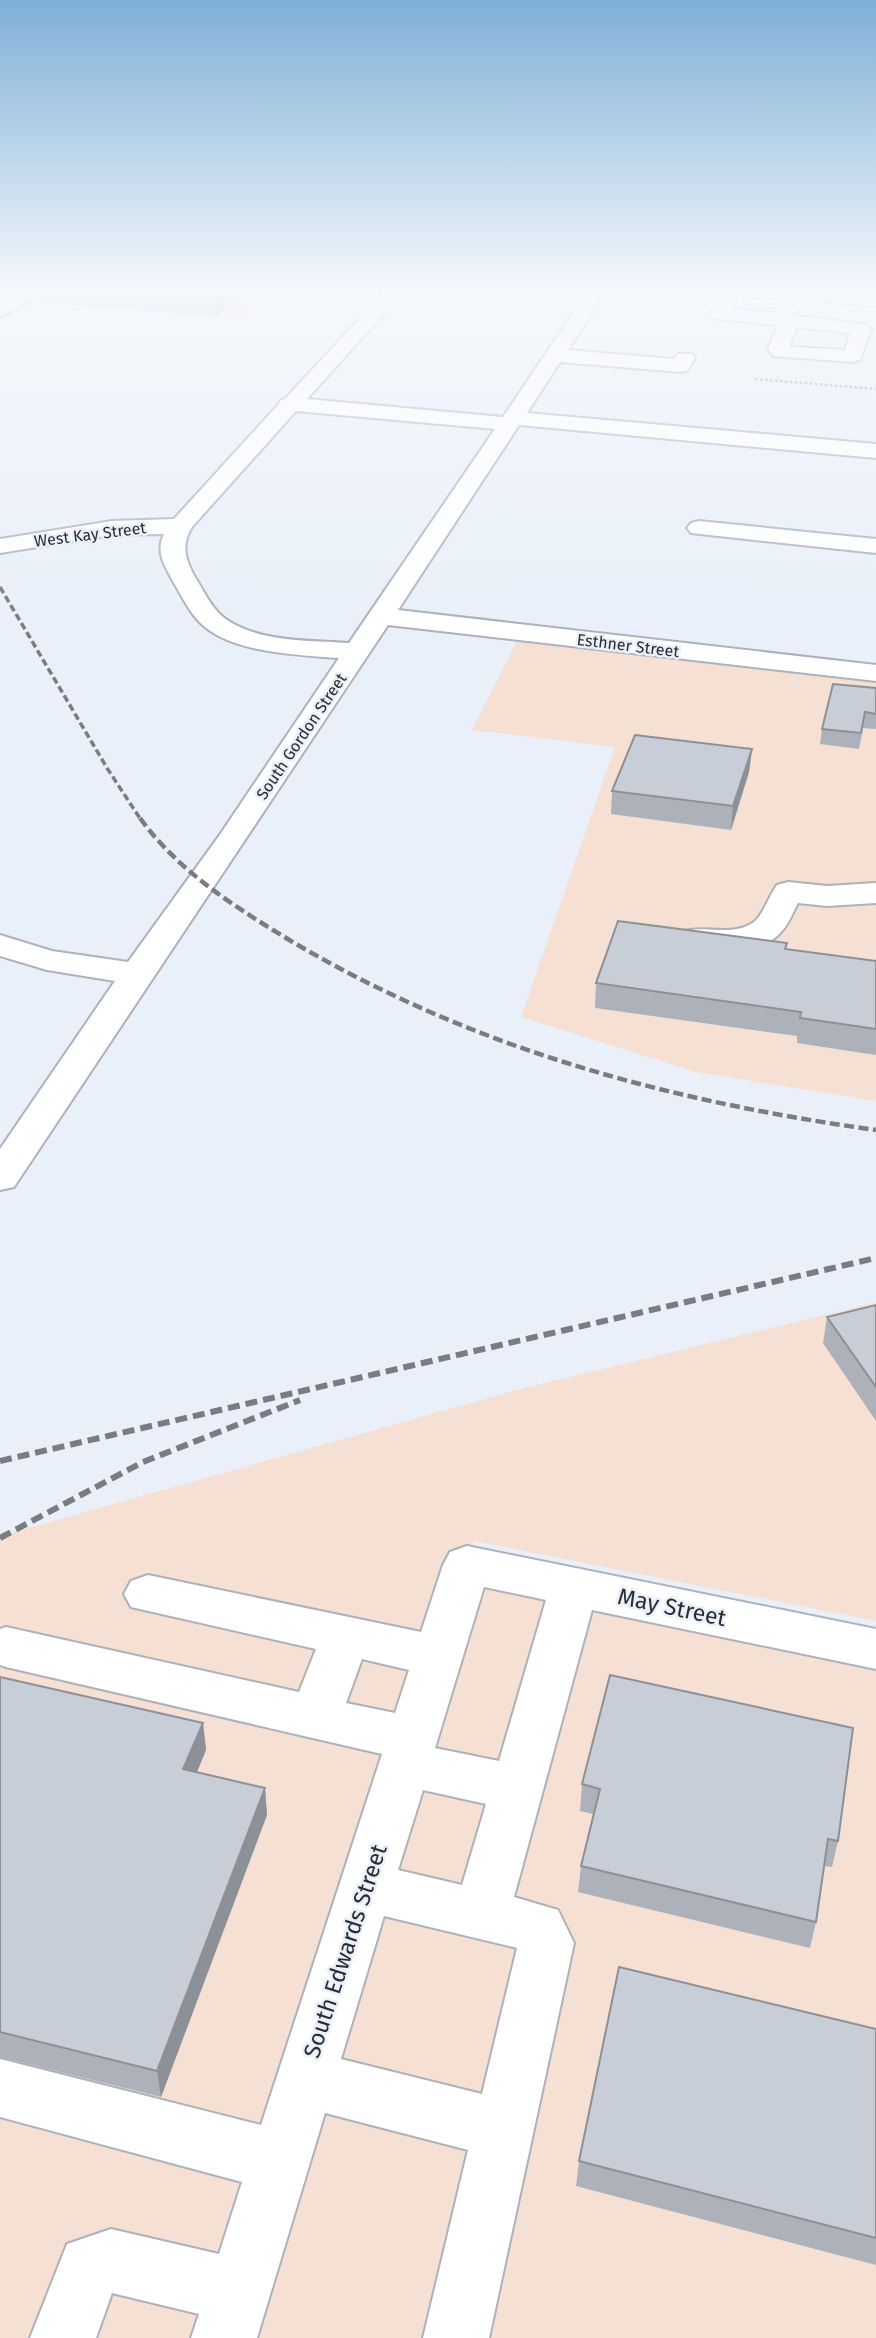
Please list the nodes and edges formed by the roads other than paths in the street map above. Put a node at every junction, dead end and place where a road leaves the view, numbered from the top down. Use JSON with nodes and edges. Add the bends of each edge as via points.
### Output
{"nodes":[{"id":1,"x":293,"y":399,"type":"edge"},
{"id":2,"x":525,"y":399,"type":"edge"},
{"id":3,"x":288,"y":404,"type":"junction"},
{"id":4,"x":511,"y":421,"type":"junction"},
{"id":5,"x":876,"y":451,"type":"edge"},
{"id":6,"x":180,"y":526,"type":"junction"},
{"id":7,"x":699,"y":528,"type":"dead end"},
{"id":8,"x":0,"y":545,"type":"edge"},
{"id":9,"x":876,"y":546,"type":"edge"},
{"id":10,"x":381,"y":616,"type":"junction"},
{"id":11,"x":357,"y":652,"type":"junction"},
{"id":12,"x":876,"y":673,"type":"edge"},
{"id":13,"x":876,"y":893,"type":"edge"},
{"id":14,"x":667,"y":936,"type":"edge"},
{"id":15,"x":0,"y":945,"type":"edge"},
{"id":16,"x":137,"y":974,"type":"junction"},
{"id":17,"x":0,"y":1178,"type":"edge"},
{"id":18,"x":467,"y":1565,"type":"joint"},
{"id":19,"x":574,"y":1587,"type":"junction"},
{"id":20,"x":148,"y":1594,"type":"dead end"},
{"id":21,"x":346,"y":1636,"type":"junction"},
{"id":22,"x":6,"y":1647,"type":"dead end"},
{"id":23,"x":876,"y":1649,"type":"edge"},
{"id":24,"x":439,"y":1656,"type":"junction"},
{"id":25,"x":316,"y":1717,"type":"junction"},
{"id":26,"x":409,"y":1751,"type":"junction"},
{"id":27,"x":517,"y":1788,"type":"junction"},
{"id":28,"x":366,"y":1887,"type":"junction"},
{"id":29,"x":481,"y":1915,"type":"junction"},
{"id":30,"x":305,"y":2079,"type":"junction"},
{"id":31,"x":0,"y":2088,"type":"edge"},
{"id":32,"x":504,"y":2129,"type":"junction"},
{"id":33,"x":280,"y":2161,"type":"junction"},
{"id":34,"x":231,"y":2314,"type":"edge"},
{"id":35,"x":64,"y":2338,"type":"edge"},
{"id":36,"x":456,"y":2338,"type":"edge"}],
"edges":[{"from":1,"to":3,"type":"street"},
{"from":2,"to":4,"type":"street","name":"South Gordon Street"},
{"from":3,"to":4,"type":"street"},
{"from":3,"to":6,"type":"street"},
{"from":4,"to":5,"type":"street"},
{"from":4,"to":10,"type":"street","name":"South Gordon Street"},
{"from":6,"to":8,"type":"street","name":"West Kay Street","via":[[112,528]]},
{"from":6,"to":11,"type":"street","via":[[171,547],[172,559],[217,624],[267,641]]},
{"from":7,"to":9,"type":"street"},
{"from":10,"to":11,"type":"street","name":"South Gordon Street"},
{"from":10,"to":12,"type":"street","name":"Esthner Street"},
{"from":11,"to":16,"type":"street","name":"South Gordon Street"},
{"from":13,"to":14,"type":"street","via":[[827,896],[788,892],[768,928],[739,941]]},
{"from":15,"to":16,"type":"street","via":[[47,960]]},
{"from":16,"to":17,"type":"street","name":"South Gordon Street"},
{"from":18,"to":19,"type":"street","name":"May Street"},
{"from":18,"to":24,"type":"street","name":"South Edwards Street"},
{"from":19,"to":23,"type":"street","name":"May Street"},
{"from":19,"to":27,"type":"street"},
{"from":20,"to":21,"type":"street"},
{"from":21,"to":24,"type":"street"},
{"from":21,"to":25,"type":"street"},
{"from":22,"to":25,"type":"street"},
{"from":24,"to":26,"type":"street","name":"South Edwards Street"},
{"from":25,"to":26,"type":"street"},
{"from":26,"to":27,"type":"street"},
{"from":26,"to":28,"type":"street","name":"South Edwards Street"},
{"from":27,"to":29,"type":"street"},
{"from":28,"to":29,"type":"street"},
{"from":28,"to":30,"type":"street","name":"South Edwards Street"},
{"from":29,"to":32,"type":"street","via":[[538,1928],[546,1943]]},
{"from":30,"to":32,"type":"street"},
{"from":30,"to":33,"type":"street","name":"South Edwards Street"},
{"from":31,"to":33,"type":"street"},
{"from":32,"to":36,"type":"street"},
{"from":33,"to":34,"type":"street","name":"South Edwards Street"},
{"from":34,"to":35,"type":"street","via":[[111,2262],[90,2267]]}]}
